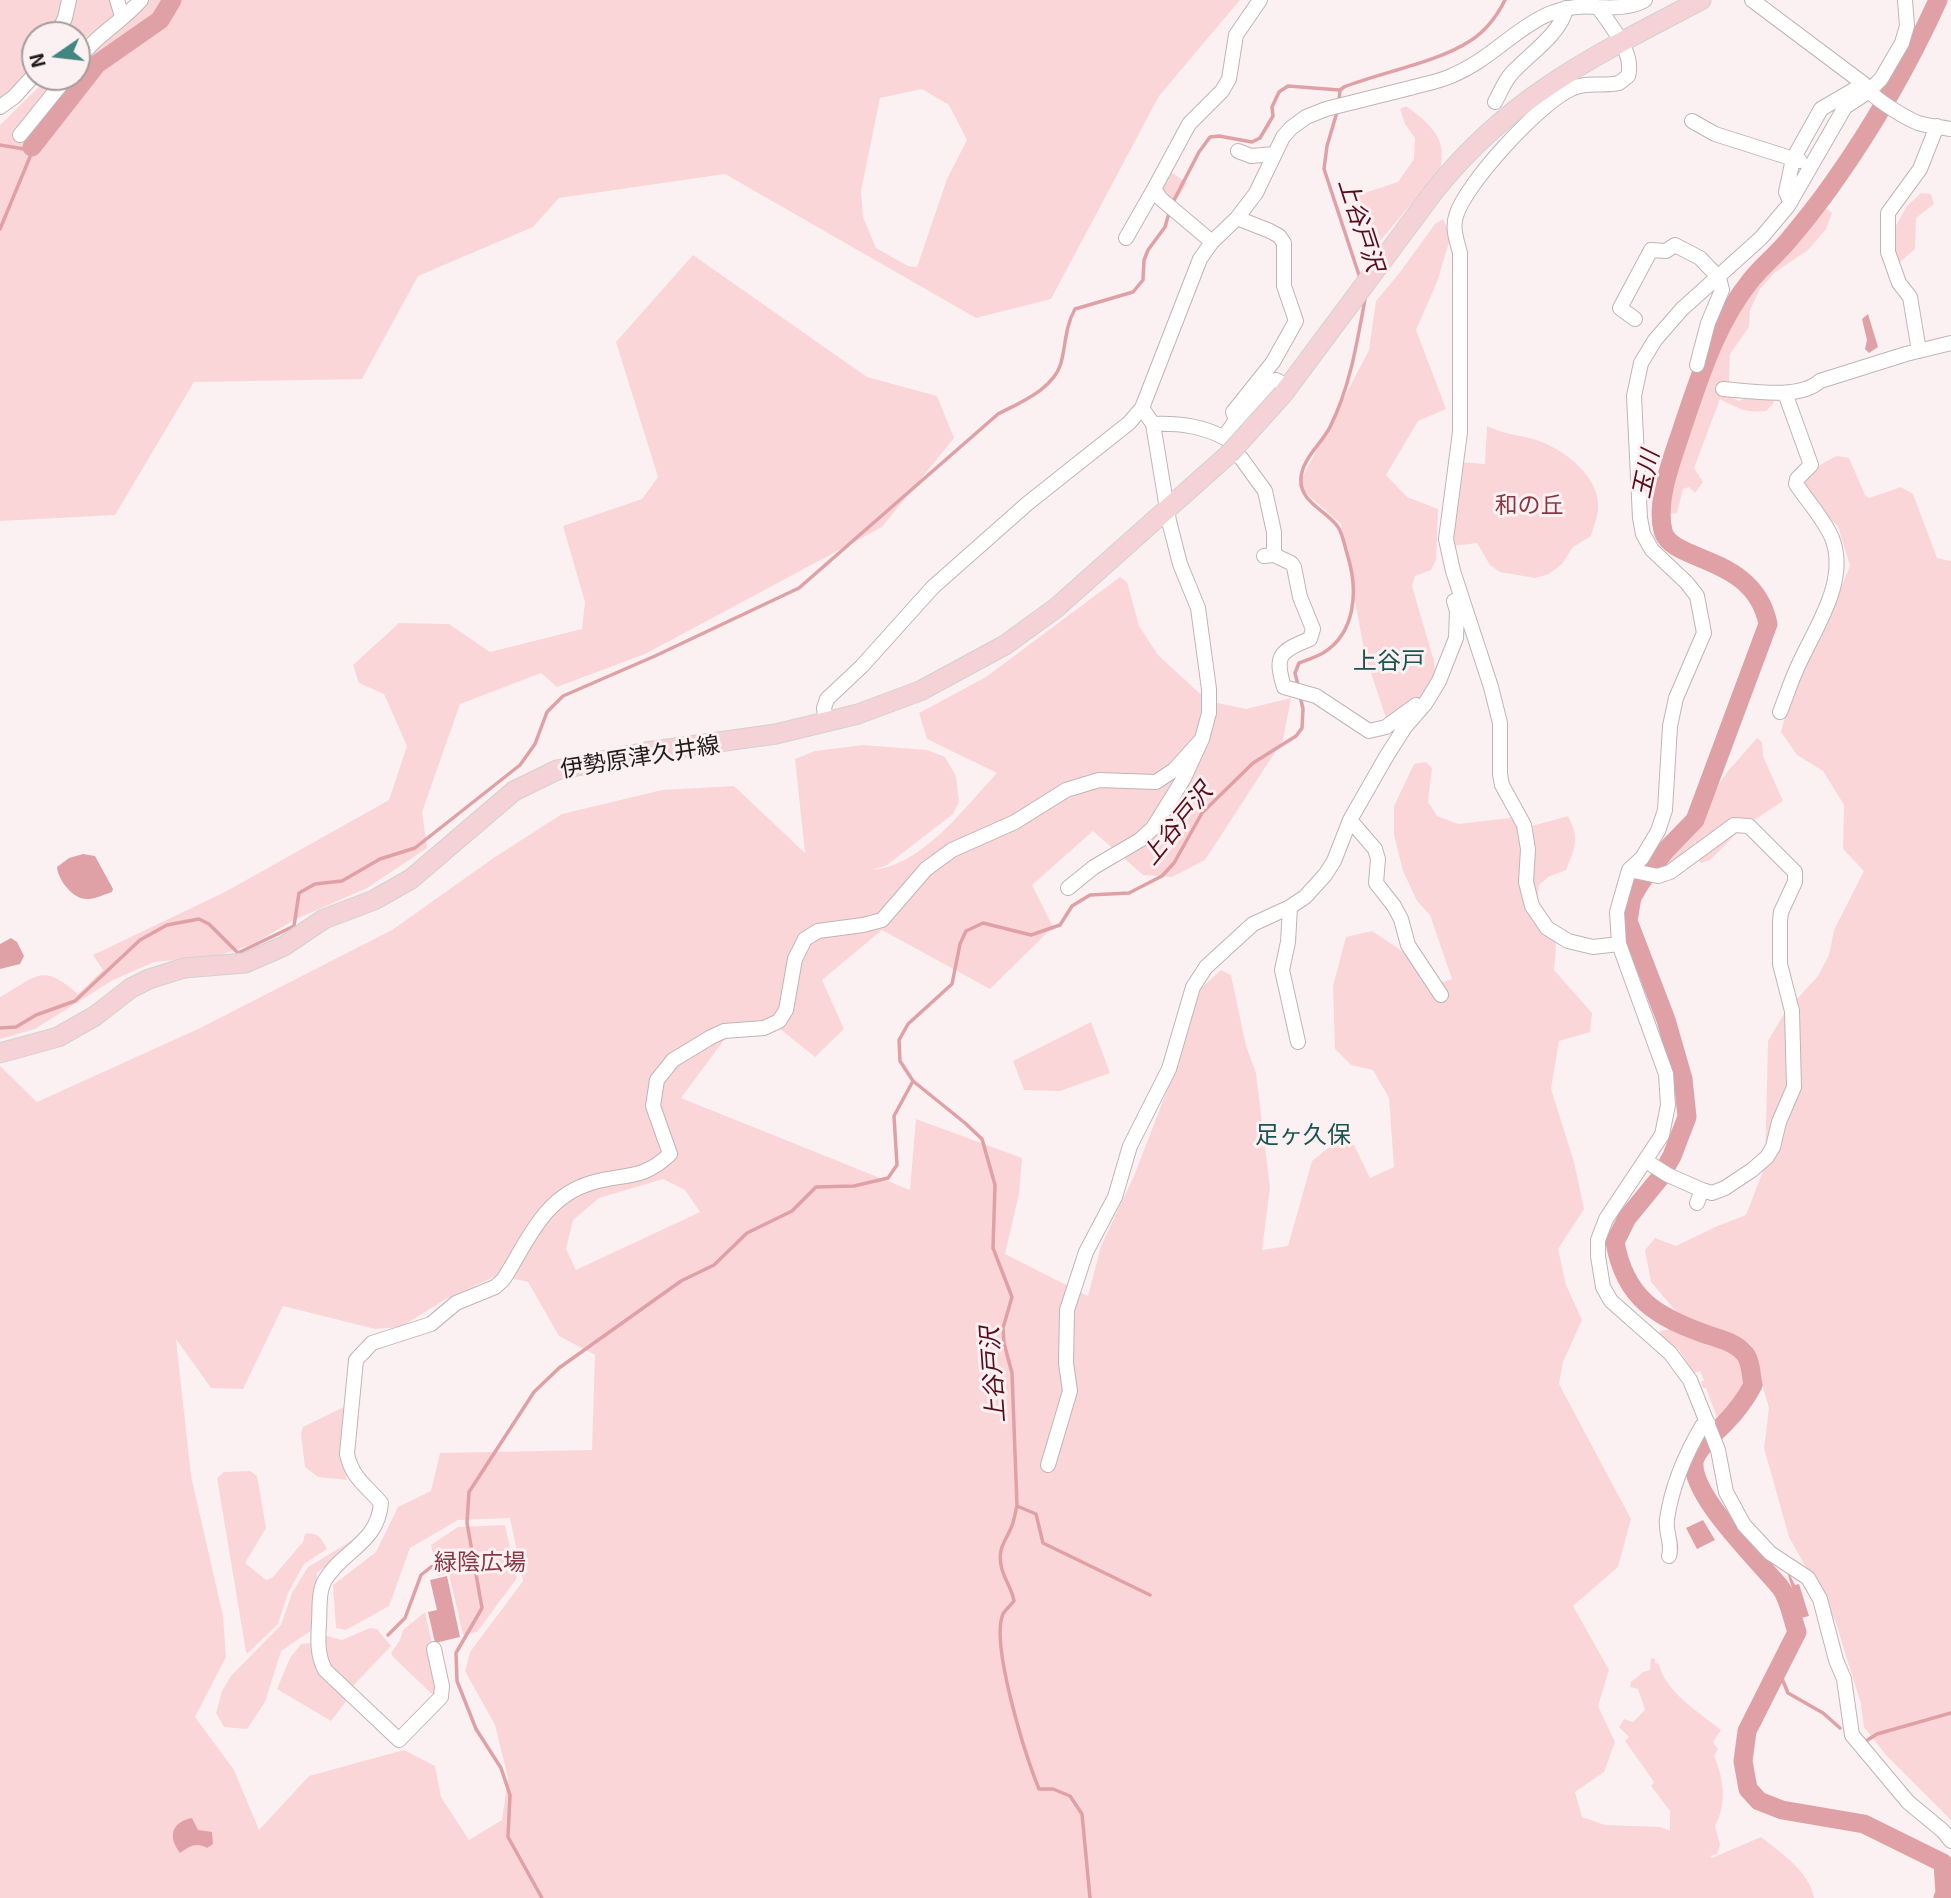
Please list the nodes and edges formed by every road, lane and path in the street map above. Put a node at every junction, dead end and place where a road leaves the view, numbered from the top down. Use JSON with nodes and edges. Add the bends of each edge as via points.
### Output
{"nodes":[{"id":1,"x":69,"y":0,"type":"edge"},
{"id":2,"x":117,"y":0,"type":"edge"},
{"id":3,"x":141,"y":0,"type":"edge"},
{"id":4,"x":1261,"y":0,"type":"edge"},
{"id":5,"x":1645,"y":0,"type":"edge"},
{"id":6,"x":1701,"y":0,"type":"edge"},
{"id":7,"x":1752,"y":0,"type":"edge"},
{"id":8,"x":1905,"y":0,"type":"edge"},
{"id":9,"x":1598,"y":7,"type":"junction"},
{"id":10,"x":1566,"y":8,"type":"junction"},
{"id":11,"x":122,"y":16,"type":"junction"},
{"id":12,"x":64,"y":21,"type":"edge"},
{"id":13,"x":91,"y":43,"type":"edge"},
{"id":14,"x":1620,"y":43,"type":"junction"},
{"id":15,"x":21,"y":89,"type":"edge"},
{"id":16,"x":1869,"y":89,"type":"junction"},
{"id":17,"x":56,"y":91,"type":"edge"},
{"id":18,"x":1495,"y":102,"type":"dead end"},
{"id":19,"x":0,"y":107,"type":"edge"},
{"id":20,"x":1692,"y":121,"type":"dead end"},
{"id":21,"x":1944,"y":128,"type":"edge"},
{"id":22,"x":20,"y":135,"type":"dead end"},
{"id":23,"x":1238,"y":151,"type":"dead end"},
{"id":24,"x":1274,"y":154,"type":"junction"},
{"id":25,"x":1793,"y":159,"type":"junction"},
{"id":26,"x":1811,"y":165,"type":"junction"},
{"id":27,"x":1154,"y":189,"type":"junction"},
{"id":28,"x":1790,"y":201,"type":"junction"},
{"id":29,"x":1237,"y":218,"type":"junction"},
{"id":30,"x":1126,"y":238,"type":"dead end"},
{"id":31,"x":1212,"y":242,"type":"junction"},
{"id":32,"x":1719,"y":278,"type":"junction"},
{"id":33,"x":1635,"y":319,"type":"dead end"},
{"id":34,"x":1951,"y":343,"type":"edge"},
{"id":35,"x":1919,"y":351,"type":"junction"},
{"id":36,"x":1697,"y":365,"type":"dead end"},
{"id":37,"x":1289,"y":387,"type":"junction"},
{"id":38,"x":1723,"y":389,"type":"dead end"},
{"id":39,"x":1785,"y":393,"type":"junction"},
{"id":40,"x":1142,"y":408,"type":"junction"},
{"id":41,"x":1236,"y":420,"type":"junction"},
{"id":42,"x":1153,"y":424,"type":"junction"},
{"id":43,"x":1230,"y":447,"type":"junction"},
{"id":44,"x":1168,"y":509,"type":"junction"},
{"id":45,"x":1449,"y":556,"type":"junction"},
{"id":46,"x":1424,"y":705,"type":"junction"},
{"id":47,"x":1780,"y":712,"type":"dead end"},
{"id":48,"x":825,"y":723,"type":"junction"},
{"id":49,"x":1202,"y":739,"type":"junction"},
{"id":50,"x":1350,"y":820,"type":"junction"},
{"id":51,"x":1634,"y":870,"type":"junction"},
{"id":52,"x":1068,"y":888,"type":"dead end"},
{"id":53,"x":1290,"y":907,"type":"junction"},
{"id":54,"x":1619,"y":944,"type":"junction"},
{"id":55,"x":1441,"y":995,"type":"dead end"},
{"id":56,"x":1298,"y":1042,"type":"dead end"},
{"id":57,"x":0,"y":1054,"type":"edge"},
{"id":58,"x":1646,"y":1161,"type":"junction"},
{"id":59,"x":1709,"y":1424,"type":"junction"},
{"id":60,"x":1048,"y":1465,"type":"dead end"},
{"id":61,"x":1669,"y":1556,"type":"dead end"},
{"id":62,"x":434,"y":1648,"type":"dead end"},
{"id":63,"x":1951,"y":1841,"type":"edge"}],
"edges":[{"from":1,"to":12,"type":"street"},
{"from":2,"to":11,"type":"street"},
{"from":3,"to":11,"type":"street"},
{"from":4,"to":27,"type":"street","via":[[1236,35],[1229,79],[1189,124]]},
{"from":5,"to":9,"type":"street"},
{"from":6,"to":14,"type":"main road"},
{"from":7,"to":16,"type":"street"},
{"from":8,"to":16,"type":"street","via":[[1907,26],[1902,43],[1881,79]]},
{"from":9,"to":10,"type":"street"},
{"from":9,"to":14,"type":"street"},
{"from":10,"to":18,"type":"street","via":[[1564,17],[1511,74]]},
{"from":10,"to":24,"type":"street","via":[[1537,19],[1469,69],[1306,117],[1283,137]]},
{"from":11,"to":13,"type":"street"},
{"from":14,"to":37,"type":"main road","name":"伊勢原津久井線","via":[[1535,93],[1447,174]]},
{"from":14,"to":45,"type":"street","via":[[1629,64],[1625,79],[1612,85],[1585,84],[1558,96],[1493,159],[1455,217],[1460,253],[1460,432],[1447,525]]},
{"from":15,"to":19,"type":"street"},
{"from":16,"to":21,"type":"street","via":[[1918,123]]},
{"from":16,"to":25,"type":"street","via":[[1821,108]]},
{"from":16,"to":26,"type":"street","via":[[1845,107]]},
{"from":17,"to":22,"type":"street"},
{"from":20,"to":25,"type":"street","via":[[1715,134]]},
{"from":21,"to":35,"type":"street","via":[[1888,213],[1888,252],[1899,283],[1910,297]]},
{"from":23,"to":24,"type":"street","via":[[1251,156]]},
{"from":24,"to":29,"type":"street","via":[[1256,193]]},
{"from":25,"to":26,"type":"street"},
{"from":25,"to":28,"type":"street","via":[[1786,192]]},
{"from":26,"to":28,"type":"street"},
{"from":27,"to":30,"type":"street"},
{"from":27,"to":31,"type":"street","via":[[1160,200]]},
{"from":28,"to":32,"type":"street"},
{"from":29,"to":31,"type":"street"},
{"from":29,"to":41,"type":"street","via":[[1270,231],[1284,243],[1284,286],[1296,321],[1273,362],[1233,412]]},
{"from":31,"to":40,"type":"street","via":[[1200,259]]},
{"from":32,"to":33,"type":"street","via":[[1700,258],[1675,245],[1666,251],[1651,250],[1620,308]]},
{"from":32,"to":36,"type":"street","via":[[1723,290]]},
{"from":32,"to":51,"type":"street","via":[[1682,309],[1656,340],[1641,363],[1634,396],[1643,534],[1652,550],[1697,596],[1704,633],[1677,693],[1670,726],[1665,810]]},
{"from":34,"to":35,"type":"street"},
{"from":35,"to":39,"type":"street"},
{"from":37,"to":41,"type":"street","via":[[1271,382]]},
{"from":37,"to":43,"type":"main road","name":"伊勢原津久井線","bridge":true},
{"from":38,"to":39,"type":"street"},
{"from":39,"to":47,"type":"street","via":[[1811,465],[1796,484],[1832,538],[1836,571]]},
{"from":40,"to":42,"type":"street"},
{"from":40,"to":48,"type":"street","via":[[933,587],[827,699]]},
{"from":41,"to":43,"type":"street"},
{"from":42,"to":43,"type":"street","via":[[1194,426]]},
{"from":42,"to":44,"type":"street"},
{"from":43,"to":44,"type":"main road","name":"伊勢原津久井線"},
{"from":43,"to":46,"type":"street","via":[[1265,491],[1274,532],[1269,555],[1294,567],[1313,629],[1310,639],[1291,646],[1279,660],[1284,687],[1316,696],[1369,731],[1387,727],[1416,705]]},
{"from":44,"to":48,"type":"main road","name":"伊勢原津久井線","via":[[1056,608],[1005,645],[920,691]]},
{"from":44,"to":49,"type":"street","via":[[1180,564],[1200,621],[1209,689]]},
{"from":45,"to":46,"type":"street","via":[[1446,572],[1457,611],[1456,638]]},
{"from":45,"to":54,"type":"street","via":[[1500,723],[1500,774],[1524,825],[1526,882],[1532,906],[1547,928],[1568,942],[1592,947]]},
{"from":46,"to":50,"type":"street","via":[[1405,727]]},
{"from":48,"to":57,"type":"main road","name":"伊勢原津久井線","via":[[557,769],[514,791],[411,879],[374,900],[324,919],[284,946],[244,963],[184,968],[149,979],[58,1037]]},
{"from":49,"to":52,"type":"street","via":[[1153,828]]},
{"from":49,"to":62,"type":"street","via":[[1174,770],[1156,782],[1099,780],[1066,790],[1015,822],[952,850],[926,869],[882,920],[818,931],[805,939],[779,1021],[711,1037],[673,1060],[657,1080],[653,1106],[670,1154],[656,1168],[590,1183],[566,1195],[537,1221],[495,1287],[456,1303],[431,1324],[372,1343],[356,1360],[347,1454],[355,1476],[382,1503],[366,1540],[332,1570],[321,1590],[321,1662],[325,1671],[399,1740],[441,1697]]},
{"from":50,"to":53,"type":"street","via":[[1325,875]]},
{"from":50,"to":55,"type":"street","via":[[1375,849],[1376,883],[1394,905],[1408,945]]},
{"from":51,"to":54,"type":"street","via":[[1617,912]]},
{"from":51,"to":58,"type":"street","via":[[1658,876],[1671,872],[1734,825],[1744,824],[1792,867],[1796,877],[1780,921],[1780,964],[1793,1017],[1794,1087],[1773,1147],[1767,1157],[1725,1188],[1700,1196]]},
{"from":53,"to":56,"type":"street","via":[[1282,971]]},
{"from":53,"to":60,"type":"street","via":[[1253,924],[1206,967],[1193,987],[1169,1069],[1130,1146],[1115,1197],[1086,1252],[1067,1310],[1070,1391]]},
{"from":54,"to":58,"type":"street","via":[[1669,1090],[1664,1127]]},
{"from":58,"to":59,"type":"street","via":[[1606,1219],[1598,1240],[1600,1274],[1611,1301],[1682,1368]]},
{"from":59,"to":61,"type":"street","via":[[1697,1434],[1677,1478],[1666,1522]]},
{"from":59,"to":63,"type":"street","via":[[1726,1492],[1744,1525],[1770,1553],[1808,1578],[1820,1599],[1844,1679],[1852,1735],[1908,1802]]}]}
